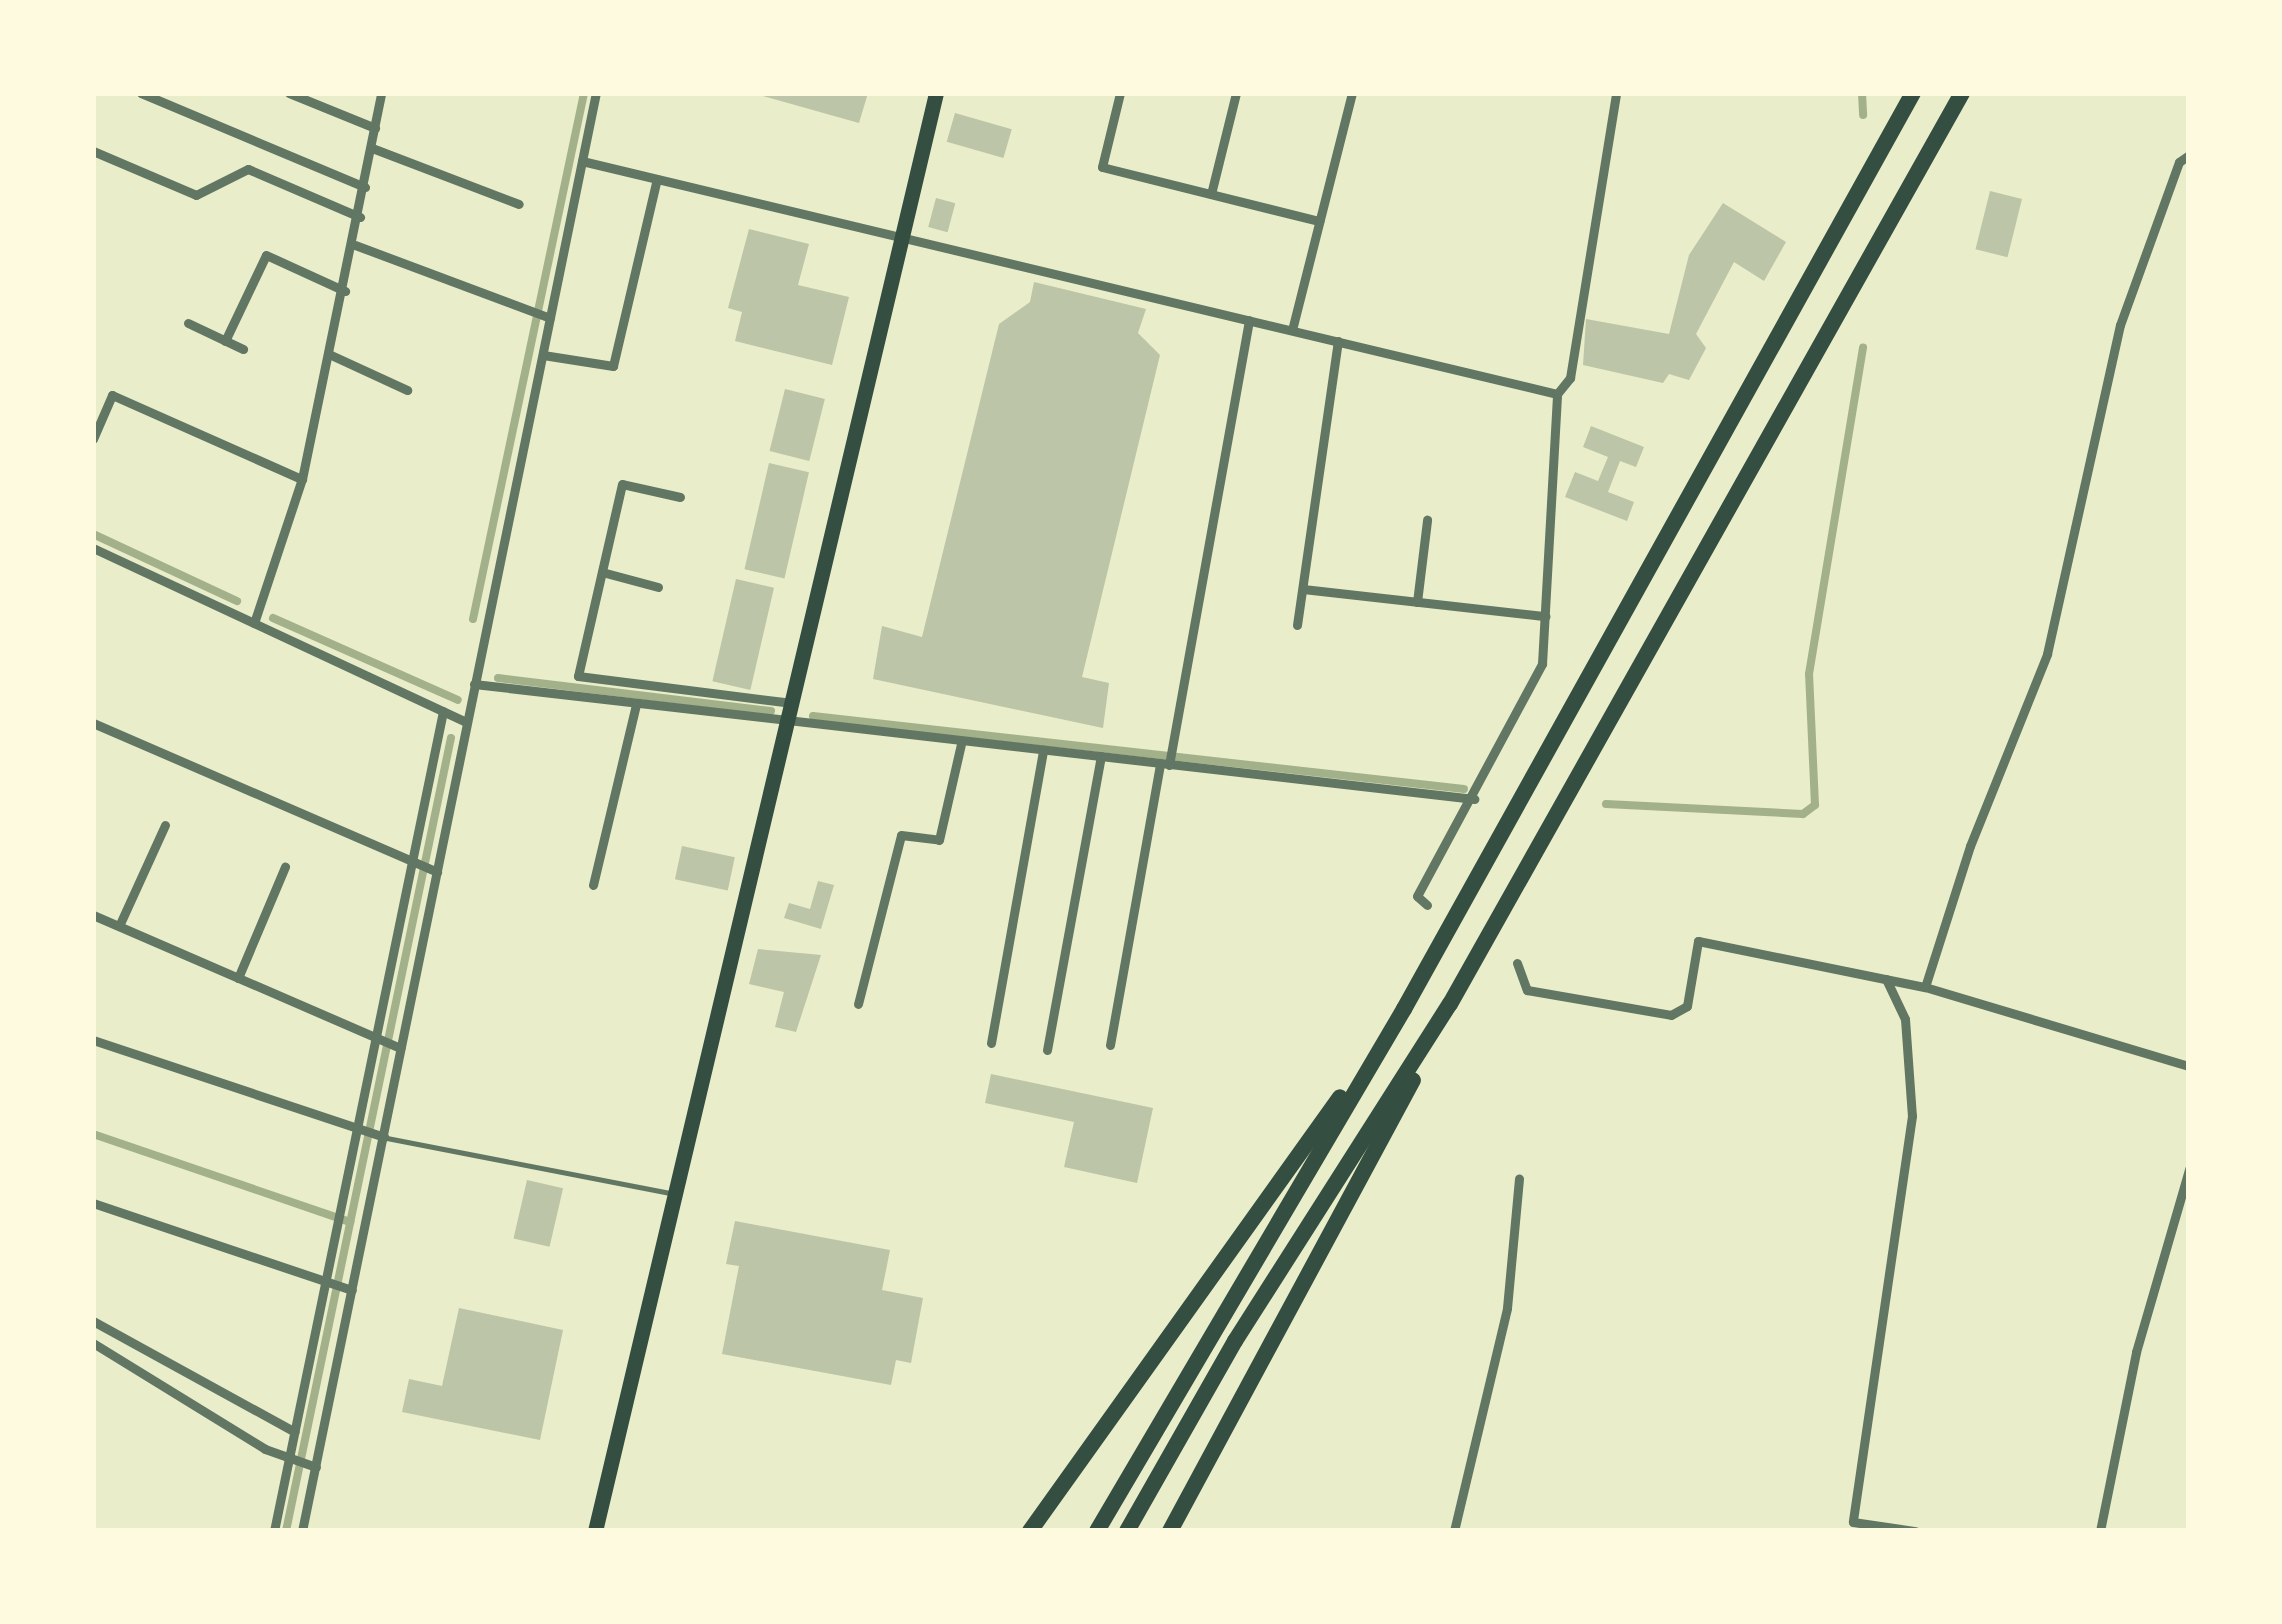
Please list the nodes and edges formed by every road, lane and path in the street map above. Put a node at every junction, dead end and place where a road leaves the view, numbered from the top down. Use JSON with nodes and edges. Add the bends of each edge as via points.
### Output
{"nodes":[{"id":1,"x":141,"y":93,"type":"edge"},
{"id":2,"x":289,"y":93,"type":"edge"},
{"id":3,"x":381,"y":93,"type":"edge"},
{"id":4,"x":596,"y":93,"type":"edge"},
{"id":5,"x":936,"y":93,"type":"edge"},
{"id":6,"x":1120,"y":93,"type":"edge"},
{"id":7,"x":1237,"y":93,"type":"edge"},
{"id":8,"x":1352,"y":93,"type":"edge"},
{"id":9,"x":1616,"y":93,"type":"edge"},
{"id":10,"x":1913,"y":93,"type":"edge"},
{"id":11,"x":1962,"y":93,"type":"edge"},
{"id":12,"x":375,"y":128,"type":"junction"},
{"id":13,"x":372,"y":148,"type":"junction"},
{"id":14,"x":93,"y":151,"type":"edge"},
{"id":15,"x":2189,"y":155,"type":"edge"},
{"id":16,"x":582,"y":161,"type":"junction"},
{"id":17,"x":657,"y":179,"type":"junction"},
{"id":18,"x":365,"y":187,"type":"junction"},
{"id":19,"x":1210,"y":194,"type":"junction"},
{"id":20,"x":519,"y":205,"type":"dead end"},
{"id":21,"x":360,"y":217,"type":"junction"},
{"id":22,"x":1319,"y":221,"type":"junction"},
{"id":23,"x":903,"y":235,"type":"junction"},
{"id":24,"x":355,"y":245,"type":"junction"},
{"id":25,"x":345,"y":291,"type":"junction"},
{"id":26,"x":547,"y":318,"type":"junction"},
{"id":27,"x":1249,"y":320,"type":"junction"},
{"id":28,"x":188,"y":323,"type":"dead end"},
{"id":29,"x":1292,"y":330,"type":"junction"},
{"id":30,"x":225,"y":341,"type":"junction"},
{"id":31,"x":1338,"y":341,"type":"junction"},
{"id":32,"x":243,"y":349,"type":"dead end"},
{"id":33,"x":331,"y":355,"type":"junction"},
{"id":34,"x":543,"y":356,"type":"junction"},
{"id":35,"x":407,"y":391,"type":"dead end"},
{"id":36,"x":1557,"y":394,"type":"junction"},
{"id":37,"x":93,"y":439,"type":"edge"},
{"id":38,"x":302,"y":479,"type":"junction"},
{"id":39,"x":680,"y":497,"type":"dead end"},
{"id":40,"x":1426,"y":520,"type":"dead end"},
{"id":41,"x":93,"y":548,"type":"edge"},
{"id":42,"x":602,"y":572,"type":"junction"},
{"id":43,"x":658,"y":587,"type":"dead end"},
{"id":44,"x":1303,"y":589,"type":"junction"},
{"id":45,"x":1417,"y":602,"type":"junction"},
{"id":46,"x":1545,"y":616,"type":"junction"},
{"id":47,"x":254,"y":623,"type":"junction"},
{"id":48,"x":1297,"y":625,"type":"dead end"},
{"id":49,"x":474,"y":684,"type":"junction"},
{"id":50,"x":605,"y":691,"type":"junction"},
{"id":51,"x":791,"y":703,"type":"junction"},
{"id":52,"x":636,"y":705,"type":"junction"},
{"id":53,"x":443,"y":711,"type":"junction"},
{"id":54,"x":466,"y":722,"type":"junction"},
{"id":55,"x":93,"y":723,"type":"edge"},
{"id":56,"x":787,"y":724,"type":"junction"},
{"id":57,"x":961,"y":744,"type":"junction"},
{"id":58,"x":1043,"y":750,"type":"junction"},
{"id":59,"x":1101,"y":756,"type":"junction"},
{"id":60,"x":1168,"y":759,"type":"junction"},
{"id":61,"x":1474,"y":799,"type":"junction"},
{"id":62,"x":165,"y":825,"type":"dead end"},
{"id":63,"x":414,"y":864,"type":"junction"},
{"id":64,"x":285,"y":867,"type":"dead end"},
{"id":65,"x":435,"y":871,"type":"junction"},
{"id":66,"x":593,"y":885,"type":"dead end"},
{"id":67,"x":1427,"y":905,"type":"dead end"},
{"id":68,"x":93,"y":915,"type":"edge"},
{"id":69,"x":119,"y":926,"type":"junction"},
{"id":70,"x":1517,"y":963,"type":"dead end"},
{"id":71,"x":238,"y":979,"type":"junction"},
{"id":72,"x":1886,"y":979,"type":"junction"},
{"id":73,"x":1925,"y":987,"type":"junction"},
{"id":74,"x":858,"y":1004,"type":"dead end"},
{"id":75,"x":1450,"y":1004,"type":"junction"},
{"id":76,"x":1404,"y":1009,"type":"junction"},
{"id":77,"x":378,"y":1039,"type":"junction"},
{"id":78,"x":93,"y":1040,"type":"edge"},
{"id":79,"x":992,"y":1042,"type":"dead end"},
{"id":80,"x":1110,"y":1045,"type":"dead end"},
{"id":81,"x":399,"y":1047,"type":"junction"},
{"id":82,"x":1047,"y":1050,"type":"dead end"},
{"id":83,"x":2189,"y":1066,"type":"edge"},
{"id":84,"x":359,"y":1130,"type":"junction"},
{"id":85,"x":380,"y":1136,"type":"junction"},
{"id":86,"x":2189,"y":1169,"type":"edge"},
{"id":87,"x":1519,"y":1179,"type":"dead end"},
{"id":88,"x":676,"y":1194,"type":"junction"},
{"id":89,"x":93,"y":1203,"type":"edge"},
{"id":90,"x":339,"y":1286,"type":"junction"},
{"id":91,"x":93,"y":1321,"type":"edge"},
{"id":92,"x":93,"y":1343,"type":"edge"},
{"id":93,"x":295,"y":1432,"type":"junction"},
{"id":94,"x":292,"y":1461,"type":"junction"},
{"id":95,"x":313,"y":1467,"type":"junction"},
{"id":96,"x":274,"y":1531,"type":"edge"},
{"id":97,"x":302,"y":1531,"type":"edge"},
{"id":98,"x":595,"y":1531,"type":"edge"},
{"id":99,"x":1030,"y":1531,"type":"edge"},
{"id":100,"x":1097,"y":1531,"type":"edge"},
{"id":101,"x":1127,"y":1531,"type":"edge"},
{"id":102,"x":1171,"y":1531,"type":"edge"},
{"id":103,"x":1454,"y":1531,"type":"edge"},
{"id":104,"x":1916,"y":1531,"type":"edge"},
{"id":105,"x":2100,"y":1531,"type":"edge"}],
"edges":[{"from":1,"to":18,"type":"street"},
{"from":2,"to":12,"type":"street"},
{"from":3,"to":12,"type":"street"},
{"from":4,"to":16,"type":"street"},
{"from":5,"to":23,"type":"main road"},
{"from":6,"to":19,"type":"street","via":[[1102,167]]},
{"from":7,"to":19,"type":"street"},
{"from":8,"to":22,"type":"street"},
{"from":9,"to":36,"type":"street","via":[[1570,378]]},
{"from":10,"to":76,"type":"highway"},
{"from":11,"to":75,"type":"highway"},
{"from":12,"to":13,"type":"street"},
{"from":13,"to":18,"type":"street"},
{"from":13,"to":20,"type":"street"},
{"from":14,"to":21,"type":"street","via":[[196,195],[248,169]]},
{"from":15,"to":73,"type":"street","via":[[2179,162],[2120,325],[2047,654],[1970,846]]},
{"from":16,"to":17,"type":"street"},
{"from":16,"to":26,"type":"street"},
{"from":17,"to":23,"type":"street"},
{"from":17,"to":34,"type":"street","via":[[613,366]]},
{"from":18,"to":21,"type":"street"},
{"from":19,"to":22,"type":"street"},
{"from":21,"to":24,"type":"street"},
{"from":22,"to":29,"type":"street"},
{"from":23,"to":27,"type":"street"},
{"from":23,"to":51,"type":"main road"},
{"from":24,"to":25,"type":"street"},
{"from":24,"to":26,"type":"street"},
{"from":25,"to":30,"type":"street","via":[[266,255]]},
{"from":25,"to":33,"type":"street"},
{"from":26,"to":34,"type":"street"},
{"from":27,"to":29,"type":"street"},
{"from":27,"to":60,"type":"street"},
{"from":28,"to":30,"type":"street"},
{"from":29,"to":31,"type":"street"},
{"from":30,"to":32,"type":"street"},
{"from":31,"to":36,"type":"street"},
{"from":31,"to":44,"type":"street"},
{"from":33,"to":35,"type":"street"},
{"from":33,"to":38,"type":"street"},
{"from":34,"to":49,"type":"street"},
{"from":36,"to":46,"type":"street"},
{"from":37,"to":38,"type":"street","via":[[112,395]]},
{"from":38,"to":47,"type":"street"},
{"from":39,"to":42,"type":"street","via":[[622,484]]},
{"from":40,"to":45,"type":"street"},
{"from":41,"to":47,"type":"street"},
{"from":42,"to":43,"type":"street"},
{"from":42,"to":50,"type":"street","via":[[578,676]]},
{"from":44,"to":45,"type":"street"},
{"from":44,"to":48,"type":"street"},
{"from":45,"to":46,"type":"street"},
{"from":46,"to":61,"type":"street","via":[[1543,664]]},
{"from":47,"to":53,"type":"street"},
{"from":49,"to":50,"type":"street"},
{"from":49,"to":54,"type":"street"},
{"from":50,"to":51,"type":"street"},
{"from":50,"to":52,"type":"street"},
{"from":51,"to":56,"type":"main road"},
{"from":52,"to":56,"type":"street"},
{"from":52,"to":66,"type":"street"},
{"from":53,"to":54,"type":"street"},
{"from":53,"to":63,"type":"street"},
{"from":54,"to":65,"type":"street"},
{"from":55,"to":63,"type":"street"},
{"from":56,"to":57,"type":"street"},
{"from":56,"to":88,"type":"main road"},
{"from":57,"to":58,"type":"street"},
{"from":57,"to":74,"type":"street","via":[[939,840],[901,836]]},
{"from":58,"to":59,"type":"street"},
{"from":58,"to":79,"type":"street"},
{"from":59,"to":60,"type":"street"},
{"from":59,"to":82,"type":"street"},
{"from":60,"to":61,"type":"street"},
{"from":60,"to":80,"type":"street"},
{"from":61,"to":67,"type":"street","via":[[1417,896]]},
{"from":62,"to":69,"type":"street"},
{"from":63,"to":65,"type":"street"},
{"from":63,"to":77,"type":"street"},
{"from":64,"to":71,"type":"street"},
{"from":65,"to":81,"type":"street"},
{"from":68,"to":69,"type":"street"},
{"from":69,"to":71,"type":"street"},
{"from":70,"to":72,"type":"street","via":[[1527,991],[1671,1015],[1687,1006],[1699,941]]},
{"from":71,"to":77,"type":"street"},
{"from":72,"to":73,"type":"street"},
{"from":72,"to":104,"type":"street","via":[[1905,1019],[1912,1116],[1853,1522]]},
{"from":73,"to":83,"type":"street"},
{"from":75,"to":101,"type":"highway","via":[[1235,1341]]},
{"from":75,"to":102,"type":"highway","via":[[1348,1210]]},
{"from":76,"to":99,"type":"highway"},
{"from":76,"to":100,"type":"highway"},
{"from":77,"to":81,"type":"street"},
{"from":77,"to":84,"type":"street"},
{"from":78,"to":84,"type":"street"},
{"from":81,"to":85,"type":"street"},
{"from":84,"to":85,"type":"street"},
{"from":84,"to":90,"type":"street","via":[[338,1219]]},
{"from":85,"to":88,"type":"lane"},
{"from":85,"to":90,"type":"street"},
{"from":86,"to":105,"type":"street","via":[[2136,1352]]},
{"from":87,"to":103,"type":"street","via":[[1507,1308]]},
{"from":88,"to":98,"type":"main road"},
{"from":89,"to":90,"type":"street"},
{"from":90,"to":93,"type":"street"},
{"from":90,"to":95,"type":"street"},
{"from":91,"to":93,"type":"street"},
{"from":92,"to":94,"type":"street"},
{"from":93,"to":94,"type":"street"},
{"from":94,"to":95,"type":"street"},
{"from":94,"to":96,"type":"street"},
{"from":95,"to":97,"type":"street"}]}
